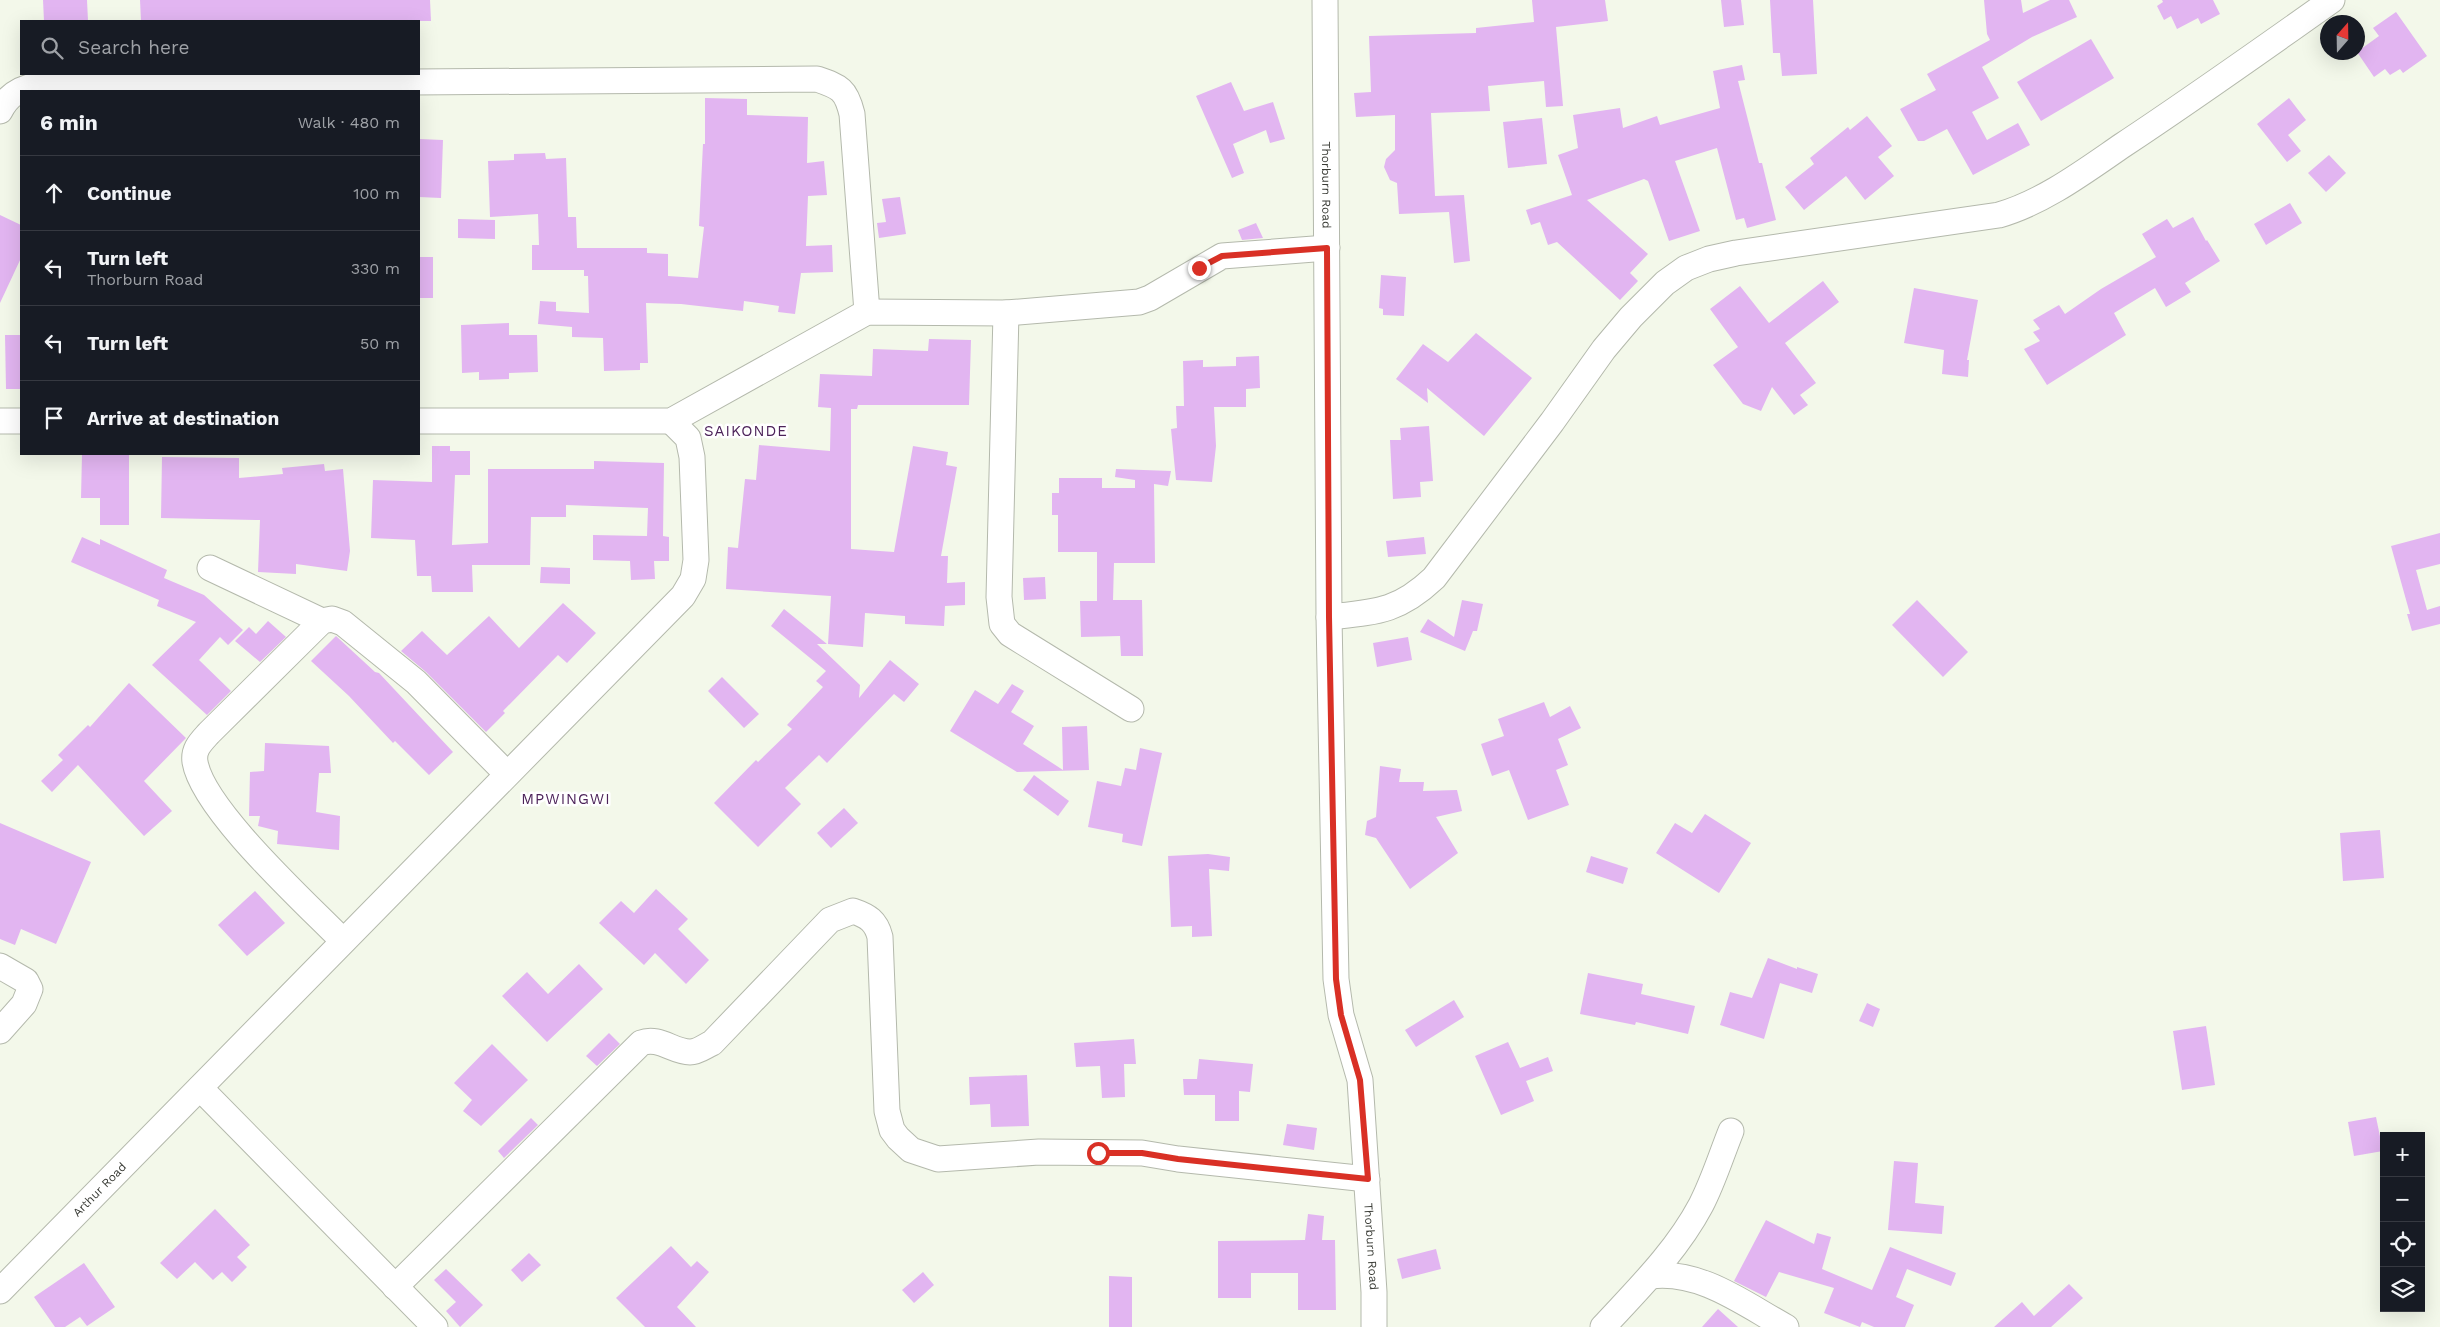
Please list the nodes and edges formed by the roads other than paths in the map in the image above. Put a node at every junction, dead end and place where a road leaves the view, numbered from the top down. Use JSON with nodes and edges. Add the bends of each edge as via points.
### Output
{"nodes":[{"id":1,"x":1325,"y":0,"type":"edge"},
{"id":2,"x":2332,"y":0,"type":"edge"},
{"id":3,"x":20,"y":90,"type":"edge"},
{"id":4,"x":20,"y":90,"type":"edge"},
{"id":5,"x":0,"y":111,"type":"edge"},
{"id":6,"x":1327,"y":248,"type":"junction"},
{"id":7,"x":867,"y":312,"type":"junction"},
{"id":8,"x":1006,"y":313,"type":"junction"},
{"id":9,"x":0,"y":421,"type":"edge"},
{"id":10,"x":20,"y":421,"type":"edge"},
{"id":11,"x":420,"y":421,"type":"edge"},
{"id":12,"x":671,"y":421,"type":"junction"},
{"id":13,"x":210,"y":568,"type":"dead end"},
{"id":14,"x":1329,"y":617,"type":"junction"},
{"id":15,"x":322,"y":621,"type":"junction"},
{"id":16,"x":1131,"y":710,"type":"dead end"},
{"id":17,"x":508,"y":774,"type":"junction"},
{"id":18,"x":343,"y":941,"type":"junction"},
{"id":19,"x":0,"y":966,"type":"edge"},
{"id":20,"x":0,"y":1031,"type":"edge"},
{"id":21,"x":200,"y":1088,"type":"junction"},
{"id":22,"x":1731,"y":1131,"type":"dead end"},
{"id":23,"x":1368,"y":1179,"type":"junction"},
{"id":24,"x":1650,"y":1276,"type":"junction"},
{"id":25,"x":395,"y":1287,"type":"junction"},
{"id":26,"x":0,"y":1291,"type":"edge"},
{"id":27,"x":435,"y":1327,"type":"edge"},
{"id":28,"x":1374,"y":1327,"type":"edge"},
{"id":29,"x":1603,"y":1327,"type":"edge"},
{"id":30,"x":1786,"y":1327,"type":"edge"}],
"edges":[{"from":1,"to":6,"type":"street","name":"Thorburn Road"},
{"from":2,"to":14,"type":"street","via":[[2162,119],[2021,209],[1999,215],[1736,253],[1686,268],[1665,283],[1604,349],[1434,578],[1402,603],[1380,611]]},
{"from":3,"to":5,"type":"street","via":[[8,98]]},
{"from":4,"to":7,"type":"street","via":[[37,85],[817,78],[837,86],[848,98],[852,114]]},
{"from":6,"to":8,"type":"street","via":[[1222,256],[1139,302]]},
{"from":6,"to":14,"type":"street","name":"Thorburn Road"},
{"from":7,"to":8,"type":"street"},
{"from":7,"to":12,"type":"street"},
{"from":8,"to":16,"type":"street","via":[[999,597],[1002,624],[1010,634]]},
{"from":9,"to":10,"type":"street"},
{"from":11,"to":12,"type":"street"},
{"from":12,"to":17,"type":"street","name":"Arthur Road","via":[[681,429],[691,448],[696,560],[693,579],[683,596]]},
{"from":13,"to":15,"type":"street"},
{"from":14,"to":23,"type":"street","name":"Thorburn Road","via":[[1336,979],[1341,1015],[1360,1080]]},
{"from":15,"to":17,"type":"street","via":[[332,619],[343,623],[416,682]]},
{"from":15,"to":18,"type":"street","via":[[209,733],[196,748],[195,762],[204,786],[239,834]]},
{"from":17,"to":18,"type":"street","name":"Arthur Road"},
{"from":18,"to":21,"type":"street","name":"Arthur Road"},
{"from":19,"to":20,"type":"street","via":[[26,981],[30,989],[24,1004]]},
{"from":21,"to":25,"type":"street"},
{"from":21,"to":26,"type":"street","name":"Arthur Road"},
{"from":22,"to":24,"type":"street","via":[[1700,1207],[1682,1237]]},
{"from":23,"to":25,"type":"street","via":[[1142,1153],[1039,1152],[938,1159],[911,1150],[892,1130],[887,1111],[880,937],[877,926],[867,916],[853,911],[830,920],[712,1043],[691,1052],[656,1041],[641,1042]]},
{"from":23,"to":28,"type":"street","name":"Thorburn Road"},
{"from":24,"to":29,"type":"street"},
{"from":24,"to":30,"type":"street","via":[[1680,1276],[1702,1281]]},
{"from":25,"to":27,"type":"street"}]}
